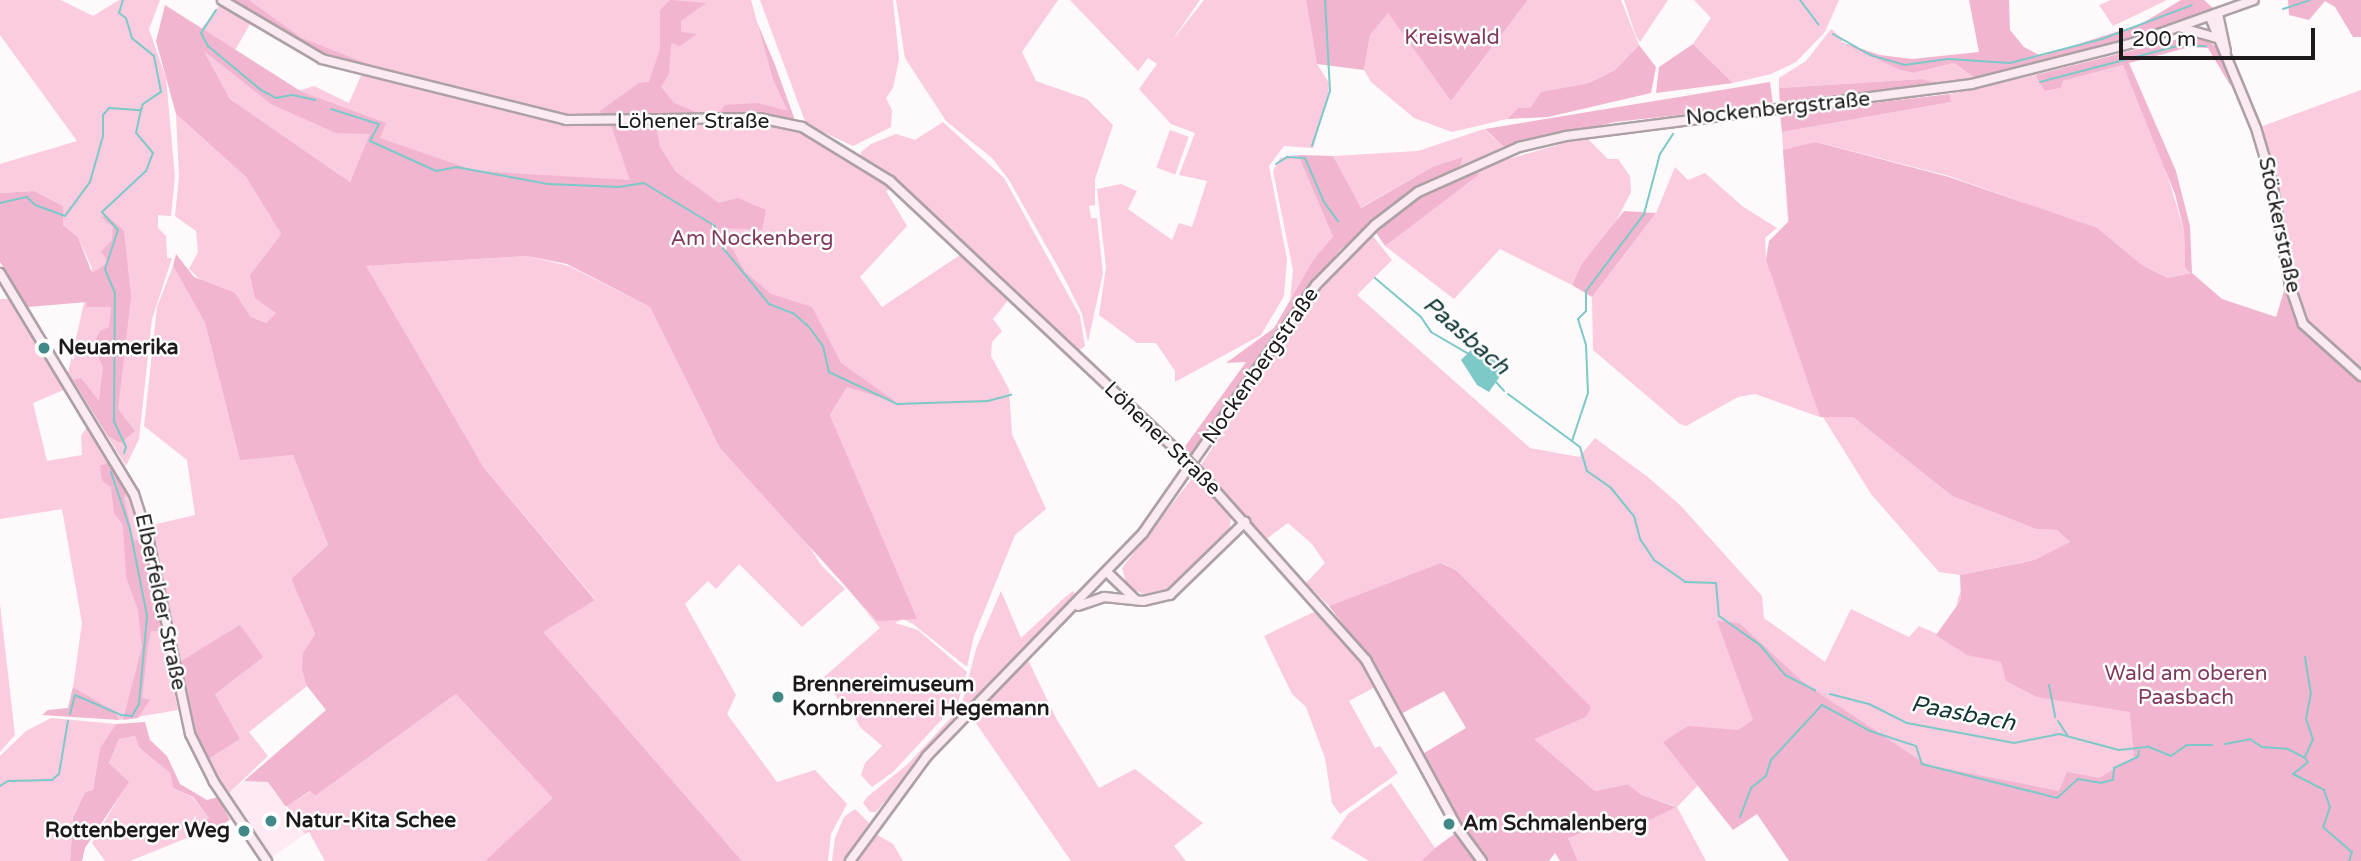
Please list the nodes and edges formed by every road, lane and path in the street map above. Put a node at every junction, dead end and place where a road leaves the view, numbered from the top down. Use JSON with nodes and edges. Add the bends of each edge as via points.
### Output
{"nodes":[{"id":1,"x":222,"y":0,"type":"edge"},
{"id":2,"x":2254,"y":0,"type":"edge"},
{"id":3,"x":2214,"y":15,"type":"junction"},
{"id":4,"x":2179,"y":27,"type":"junction"},
{"id":5,"x":2216,"y":38,"type":"junction"},
{"id":6,"x":2227,"y":54,"type":"junction"},
{"id":7,"x":0,"y":273,"type":"edge"},
{"id":8,"x":2361,"y":376,"type":"edge"},
{"id":9,"x":1245,"y":522,"type":"junction"},
{"id":10,"x":1108,"y":573,"type":"junction"},
{"id":11,"x":1101,"y":580,"type":"junction"},
{"id":12,"x":1116,"y":597,"type":"junction"},
{"id":13,"x":1136,"y":600,"type":"junction"},
{"id":14,"x":1072,"y":608,"type":"junction"},
{"id":15,"x":267,"y":861,"type":"edge"},
{"id":16,"x":850,"y":861,"type":"edge"},
{"id":17,"x":1482,"y":861,"type":"edge"}],
"edges":[{"from":1,"to":9,"type":"main road","name":"Löhener Straße","bridge":true,"via":[[322,59],[566,120],[759,118],[802,127],[890,181],[1182,454]]},
{"from":2,"to":3,"type":"main road","name":"Nockenbergstraße"},
{"from":3,"to":4,"type":"main road","name":"Nockenbergstraße"},
{"from":3,"to":5,"type":"main road","name":"Stöckerstraße"},
{"from":3,"to":6,"type":"main road","name":"Stöckerstraße"},
{"from":4,"to":5,"type":"main road"},
{"from":4,"to":10,"type":"main road","name":"Nockenbergstraße","via":[[2022,73],[1892,97],[1601,129],[1519,148],[1418,192],[1341,257],[1292,314],[1160,512]]},
{"from":5,"to":6,"type":"main road","name":"Stöckerstraße"},
{"from":6,"to":8,"type":"main road","name":"Stöckerstraße","via":[[2272,182],[2290,286],[2303,324]]},
{"from":7,"to":15,"type":"main road","name":"Elberfelder Straße","via":[[134,494],[149,541],[190,734],[214,782]]},
{"from":9,"to":13,"type":"main road","via":[[1170,594]]},
{"from":9,"to":17,"type":"main road","name":"Löhener Straße","via":[[1366,660],[1457,827]]},
{"from":10,"to":11,"type":"main road","name":"Nockenbergstraße"},
{"from":10,"to":13,"type":"main road"},
{"from":11,"to":12,"type":"main road"},
{"from":11,"to":14,"type":"main road","name":"Nockenbergstraße"},
{"from":12,"to":13,"type":"main road"},
{"from":12,"to":14,"type":"main road","via":[[1096,598]]},
{"from":14,"to":16,"type":"main road","name":"Nockenbergstraße","via":[[927,756]]}]}
